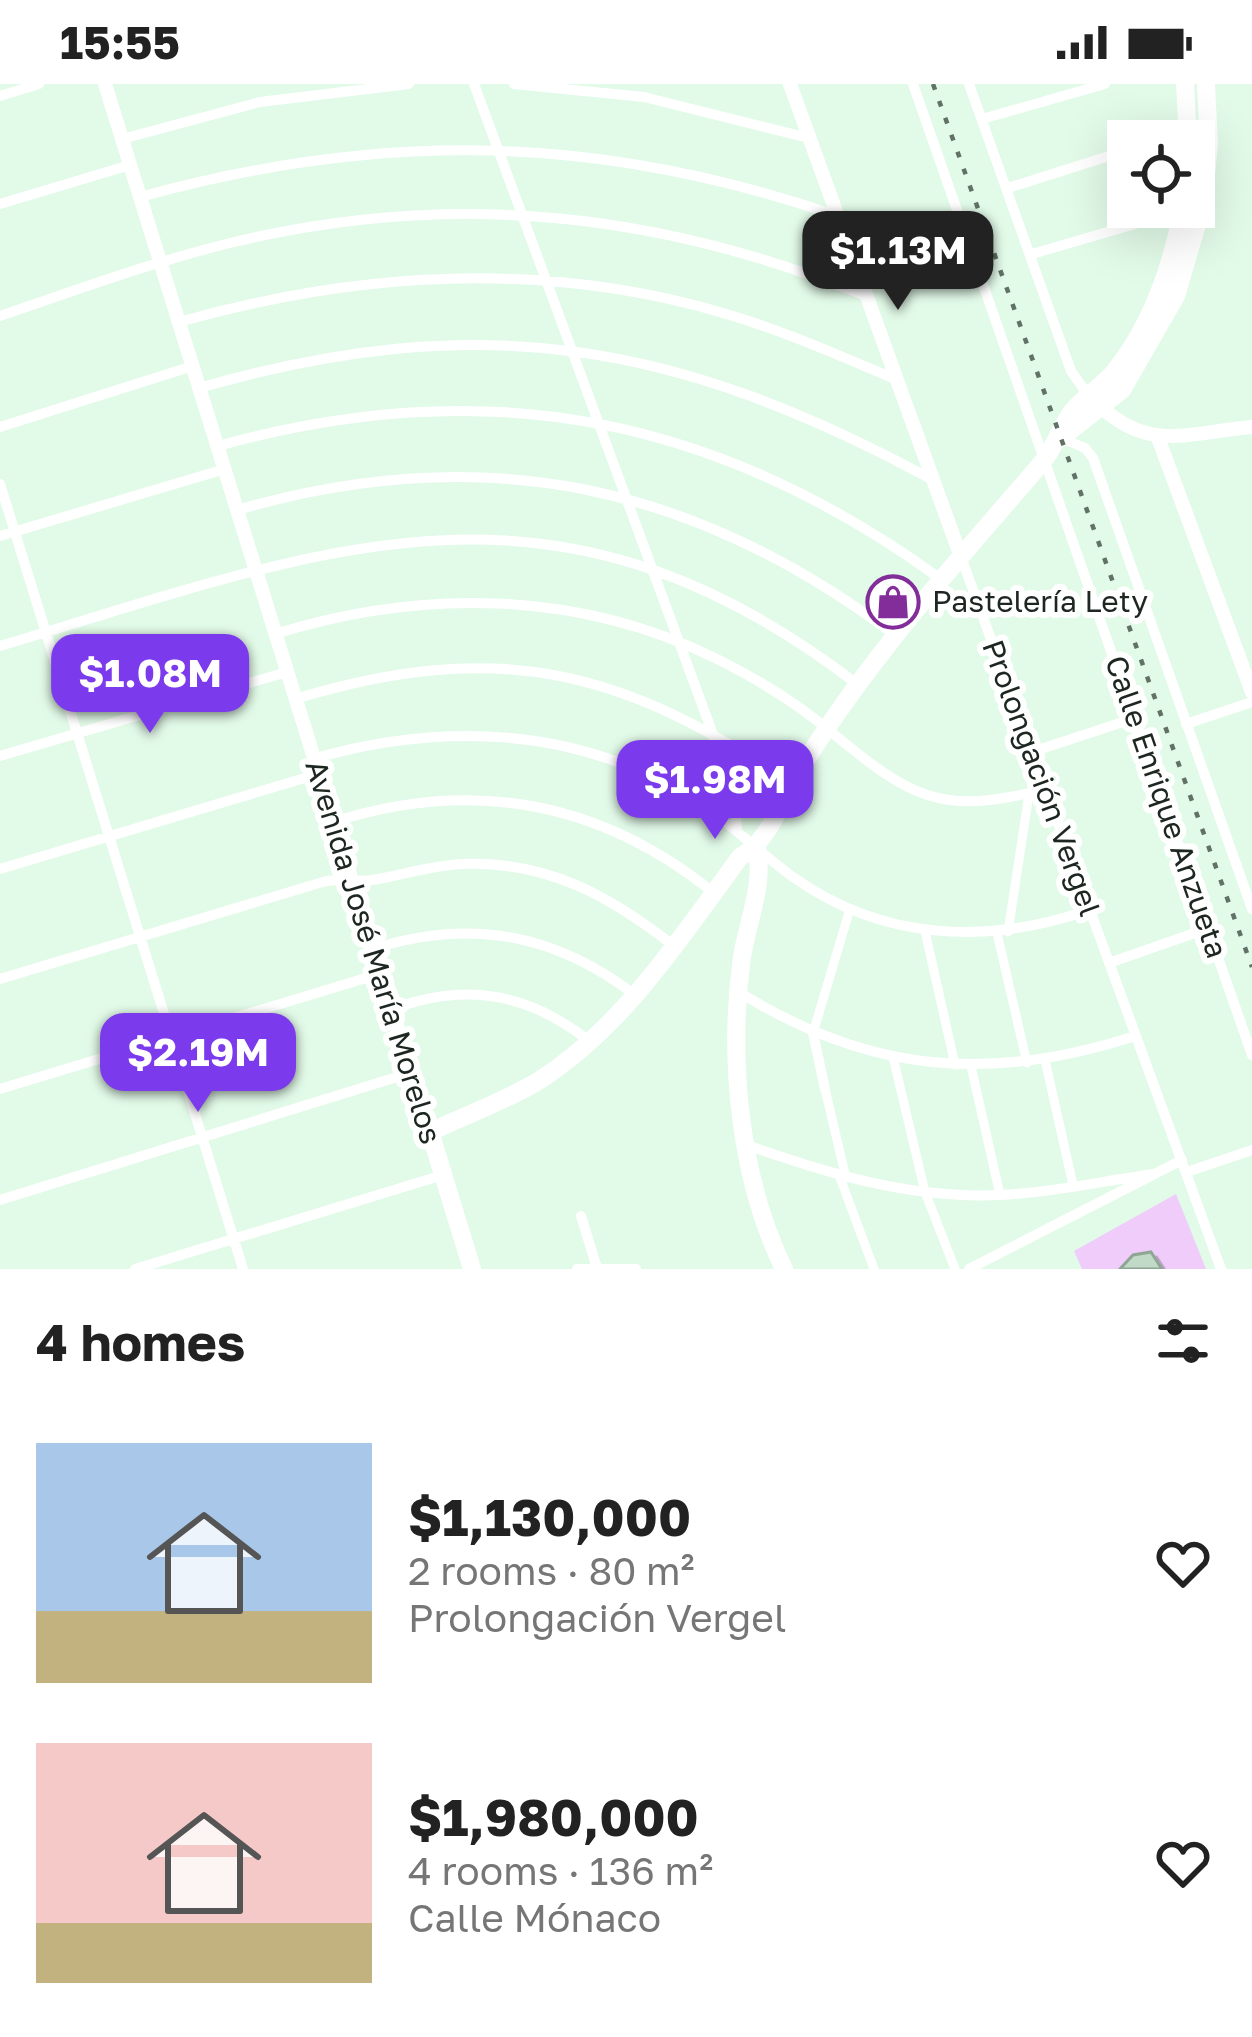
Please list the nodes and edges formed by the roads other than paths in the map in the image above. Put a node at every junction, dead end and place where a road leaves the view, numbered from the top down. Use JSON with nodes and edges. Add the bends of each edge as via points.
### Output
{"nodes":[{"id":1,"x":39,"y":84,"type":"edge"},
{"id":2,"x":105,"y":84,"type":"edge"},
{"id":3,"x":410,"y":84,"type":"edge"},
{"id":4,"x":474,"y":84,"type":"edge"},
{"id":5,"x":514,"y":84,"type":"edge"},
{"id":6,"x":790,"y":84,"type":"edge"},
{"id":7,"x":913,"y":84,"type":"edge"},
{"id":8,"x":970,"y":84,"type":"edge"},
{"id":9,"x":1105,"y":84,"type":"edge"},
{"id":10,"x":1185,"y":84,"type":"edge"},
{"id":11,"x":1205,"y":84,"type":"edge"},
{"id":12,"x":0,"y":96,"type":"edge"},
{"id":13,"x":982,"y":119,"type":"junction"},
{"id":14,"x":1187,"y":120,"type":"edge"},
{"id":15,"x":809,"y":138,"type":"junction"},
{"id":16,"x":122,"y":139,"type":"junction"},
{"id":17,"x":497,"y":148,"type":"junction"},
{"id":18,"x":1107,"y":157,"type":"edge"},
{"id":19,"x":130,"y":165,"type":"junction"},
{"id":20,"x":1008,"y":188,"type":"junction"},
{"id":21,"x":140,"y":197,"type":"junction"},
{"id":22,"x":0,"y":204,"type":"edge"},
{"id":23,"x":522,"y":215,"type":"junction"},
{"id":24,"x":838,"y":216,"type":"junction"},
{"id":25,"x":1119,"y":228,"type":"edge"},
{"id":26,"x":1178,"y":228,"type":"edge"},
{"id":27,"x":1032,"y":254,"type":"junction"},
{"id":28,"x":161,"y":263,"type":"junction"},
{"id":29,"x":546,"y":281,"type":"junction"},
{"id":30,"x":866,"y":296,"type":"junction"},
{"id":31,"x":0,"y":316,"type":"edge"},
{"id":32,"x":179,"y":322,"type":"junction"},
{"id":33,"x":570,"y":347,"type":"junction"},
{"id":34,"x":193,"y":366,"type":"junction"},
{"id":35,"x":895,"y":379,"type":"junction"},
{"id":36,"x":200,"y":388,"type":"junction"},
{"id":37,"x":1094,"y":400,"type":"junction"},
{"id":38,"x":598,"y":421,"type":"junction"},
{"id":39,"x":0,"y":427,"type":"edge"},
{"id":40,"x":1252,"y":427,"type":"edge"},
{"id":41,"x":1157,"y":435,"type":"junction"},
{"id":42,"x":1061,"y":438,"type":"junction"},
{"id":43,"x":218,"y":446,"type":"junction"},
{"id":44,"x":1044,"y":460,"type":"junction"},
{"id":45,"x":225,"y":469,"type":"junction"},
{"id":46,"x":934,"y":481,"type":"junction"},
{"id":47,"x":0,"y":484,"type":"edge"},
{"id":48,"x":626,"y":497,"type":"junction"},
{"id":49,"x":237,"y":510,"type":"junction"},
{"id":50,"x":14,"y":532,"type":"junction"},
{"id":51,"x":0,"y":536,"type":"edge"},
{"id":52,"x":961,"y":557,"type":"junction"},
{"id":53,"x":652,"y":569,"type":"junction"},
{"id":54,"x":255,"y":570,"type":"junction"},
{"id":55,"x":942,"y":580,"type":"junction"},
{"id":56,"x":43,"y":633,"type":"junction"},
{"id":57,"x":275,"y":634,"type":"junction"},
{"id":58,"x":896,"y":636,"type":"junction"},
{"id":59,"x":680,"y":643,"type":"junction"},
{"id":60,"x":0,"y":646,"type":"edge"},
{"id":61,"x":286,"y":671,"type":"junction"},
{"id":62,"x":857,"y":684,"type":"junction"},
{"id":63,"x":1252,"y":692,"type":"edge"},
{"id":64,"x":295,"y":698,"type":"junction"},
{"id":65,"x":1252,"y":702,"type":"edge"},
{"id":66,"x":1135,"y":718,"type":"junction"},
{"id":67,"x":1186,"y":724,"type":"junction"},
{"id":68,"x":826,"y":728,"type":"junction"},
{"id":69,"x":711,"y":729,"type":"junction"},
{"id":70,"x":75,"y":734,"type":"junction"},
{"id":71,"x":1032,"y":752,"type":"junction"},
{"id":72,"x":0,"y":756,"type":"edge"},
{"id":73,"x":315,"y":767,"type":"junction"},
{"id":74,"x":792,"y":784,"type":"junction"},
{"id":75,"x":1046,"y":790,"type":"junction"},
{"id":76,"x":1029,"y":794,"type":"junction"},
{"id":77,"x":333,"y":822,"type":"junction"},
{"id":78,"x":736,"y":829,"type":"junction"},
{"id":79,"x":105,"y":836,"type":"junction"},
{"id":80,"x":758,"y":848,"type":"junction"},
{"id":81,"x":0,"y":869,"type":"edge"},
{"id":82,"x":350,"y":880,"type":"junction"},
{"id":83,"x":716,"y":889,"type":"junction"},
{"id":84,"x":756,"y":898,"type":"junction"},
{"id":85,"x":850,"y":909,"type":"junction"},
{"id":86,"x":1252,"y":909,"type":"edge"},
{"id":87,"x":1089,"y":910,"type":"junction"},
{"id":88,"x":1208,"y":928,"type":"junction"},
{"id":89,"x":926,"y":931,"type":"junction"},
{"id":90,"x":1003,"y":933,"type":"junction"},
{"id":91,"x":139,"y":938,"type":"junction"},
{"id":92,"x":674,"y":946,"type":"junction"},
{"id":93,"x":372,"y":949,"type":"junction"},
{"id":94,"x":1108,"y":964,"type":"junction"},
{"id":95,"x":379,"y":974,"type":"junction"},
{"id":96,"x":0,"y":979,"type":"edge"},
{"id":97,"x":739,"y":992,"type":"junction"},
{"id":98,"x":635,"y":995,"type":"junction"},
{"id":99,"x":390,"y":1010,"type":"junction"},
{"id":100,"x":813,"y":1033,"type":"junction"},
{"id":101,"x":1135,"y":1036,"type":"junction"},
{"id":102,"x":170,"y":1037,"type":"junction"},
{"id":103,"x":589,"y":1041,"type":"junction"},
{"id":104,"x":1252,"y":1055,"type":"edge"},
{"id":105,"x":893,"y":1057,"type":"junction"},
{"id":106,"x":1045,"y":1060,"type":"junction"},
{"id":107,"x":1027,"y":1063,"type":"junction"},
{"id":108,"x":955,"y":1066,"type":"junction"},
{"id":109,"x":971,"y":1066,"type":"junction"},
{"id":110,"x":410,"y":1073,"type":"junction"},
{"id":111,"x":0,"y":1089,"type":"edge"},
{"id":112,"x":825,"y":1089,"type":"joint"},
{"id":113,"x":430,"y":1132,"type":"junction"},
{"id":114,"x":201,"y":1138,"type":"junction"},
{"id":115,"x":747,"y":1145,"type":"junction"},
{"id":116,"x":1252,"y":1150,"type":"edge"},
{"id":117,"x":1184,"y":1166,"type":"junction"},
{"id":118,"x":1154,"y":1174,"type":"junction"},
{"id":119,"x":443,"y":1175,"type":"junction"},
{"id":120,"x":842,"y":1176,"type":"junction"},
{"id":121,"x":1073,"y":1185,"type":"junction"},
{"id":122,"x":925,"y":1192,"type":"junction"},
{"id":123,"x":1000,"y":1195,"type":"junction"},
{"id":124,"x":0,"y":1200,"type":"edge"},
{"id":125,"x":580,"y":1216,"type":"dead end"},
{"id":126,"x":234,"y":1240,"type":"junction"},
{"id":127,"x":597,"y":1268,"type":"edge"},
{"id":128,"x":135,"y":1269,"type":"edge"},
{"id":129,"x":243,"y":1269,"type":"edge"},
{"id":130,"x":472,"y":1269,"type":"edge"},
{"id":131,"x":577,"y":1269,"type":"edge"},
{"id":132,"x":624,"y":1269,"type":"edge"},
{"id":133,"x":636,"y":1269,"type":"edge"},
{"id":134,"x":784,"y":1269,"type":"edge"},
{"id":135,"x":874,"y":1269,"type":"edge"},
{"id":136,"x":955,"y":1269,"type":"edge"},
{"id":137,"x":969,"y":1269,"type":"edge"},
{"id":138,"x":1221,"y":1269,"type":"edge"}],
"edges":[{"from":1,"to":12,"type":"street"},
{"from":2,"to":16,"type":"street","name":"Avenida José María Morelos"},
{"from":3,"to":16,"type":"street","via":[[260,102]]},
{"from":4,"to":17,"type":"street"},
{"from":5,"to":15,"type":"street","via":[[644,97]]},
{"from":6,"to":15,"type":"street","name":"Prolongación Vergel"},
{"from":7,"to":44,"type":"street","name":"Calle Enrique Anzueta"},
{"from":8,"to":13,"type":"street"},
{"from":9,"to":13,"type":"street"},
{"from":10,"to":14,"type":"main road"},
{"from":11,"to":37,"type":"main road","via":[[1207,175],[1189,264],[1138,369],[1122,390]]},
{"from":13,"to":20,"type":"street"},
{"from":15,"to":24,"type":"street","name":"Prolongación Vergel"},
{"from":16,"to":19,"type":"street","name":"Avenida José María Morelos"},
{"from":17,"to":21,"type":"street","via":[[352,153]]},
{"from":17,"to":23,"type":"street"},
{"from":17,"to":24,"type":"street","via":[[670,166]]},
{"from":18,"to":20,"type":"street"},
{"from":19,"to":21,"type":"street","name":"Avenida José María Morelos"},
{"from":19,"to":22,"type":"street"},
{"from":20,"to":27,"type":"street"},
{"from":21,"to":28,"type":"street","name":"Avenida José María Morelos"},
{"from":23,"to":28,"type":"street","via":[[321,225]]},
{"from":23,"to":29,"type":"street"},
{"from":23,"to":30,"type":"street","via":[[696,237]]},
{"from":24,"to":30,"type":"street","name":"Prolongación Vergel"},
{"from":25,"to":27,"type":"street"},
{"from":26,"to":37,"type":"main road","via":[[1137,340]]},
{"from":27,"to":37,"type":"street","via":[[1071,371]]},
{"from":28,"to":31,"type":"street"},
{"from":28,"to":32,"type":"street","name":"Avenida José María Morelos"},
{"from":29,"to":32,"type":"street","via":[[379,281]]},
{"from":29,"to":33,"type":"street"},
{"from":29,"to":35,"type":"street","via":[[723,313]]},
{"from":30,"to":35,"type":"street","name":"Prolongación Vergel"},
{"from":32,"to":34,"type":"street","name":"Avenida José María Morelos"},
{"from":33,"to":36,"type":"street","via":[[364,350]]},
{"from":33,"to":38,"type":"street"},
{"from":33,"to":46,"type":"street","via":[[764,399]]},
{"from":34,"to":36,"type":"street","name":"Avenida José María Morelos"},
{"from":34,"to":39,"type":"street"},
{"from":35,"to":46,"type":"street","name":"Prolongación Vergel"},
{"from":36,"to":43,"type":"street","name":"Avenida José María Morelos"},
{"from":37,"to":41,"type":"street","via":[[1129,431]]},
{"from":37,"to":42,"type":"main road","via":[[1065,421]]},
{"from":38,"to":43,"type":"street","via":[[434,408],[326,420]]},
{"from":38,"to":48,"type":"street"},
{"from":38,"to":55,"type":"street","via":[[764,474],[862,525]]},
{"from":40,"to":41,"type":"street"},
{"from":41,"to":63,"type":"street"},
{"from":42,"to":44,"type":"main road"},
{"from":42,"to":67,"type":"street","via":[[1093,458]]},
{"from":43,"to":45,"type":"street","name":"Avenida José María Morelos"},
{"from":44,"to":52,"type":"main road"},
{"from":44,"to":66,"type":"street","name":"Calle Enrique Anzueta"},
{"from":45,"to":49,"type":"street","name":"Avenida José María Morelos"},
{"from":45,"to":50,"type":"street"},
{"from":46,"to":52,"type":"street","name":"Prolongación Vergel"},
{"from":47,"to":50,"type":"street"},
{"from":48,"to":49,"type":"street","via":[[502,477],[432,476],[349,483]]},
{"from":48,"to":53,"type":"street"},
{"from":48,"to":58,"type":"street","via":[[752,543]]},
{"from":49,"to":54,"type":"street","name":"Avenida José María Morelos"},
{"from":50,"to":51,"type":"street"},
{"from":50,"to":56,"type":"street"},
{"from":52,"to":55,"type":"main road"},
{"from":52,"to":71,"type":"street","name":"Prolongación Vergel"},
{"from":53,"to":54,"type":"street","via":[[538,543],[429,538]]},
{"from":53,"to":59,"type":"street"},
{"from":53,"to":62,"type":"street","via":[[763,619]]},
{"from":54,"to":56,"type":"street"},
{"from":54,"to":57,"type":"street","name":"Avenida José María Morelos"},
{"from":55,"to":58,"type":"main road"},
{"from":56,"to":60,"type":"street"},
{"from":56,"to":70,"type":"street"},
{"from":57,"to":59,"type":"street","via":[[371,609],[472,602],[568,610]]},
{"from":57,"to":61,"type":"street","name":"Avenida José María Morelos"},
{"from":58,"to":62,"type":"main road"},
{"from":59,"to":68,"type":"street"},
{"from":59,"to":69,"type":"street"},
{"from":61,"to":64,"type":"street","name":"Avenida José María Morelos"},
{"from":61,"to":70,"type":"street"},
{"from":62,"to":68,"type":"main road"},
{"from":64,"to":69,"type":"street","via":[[374,677],[476,667],[597,684]]},
{"from":64,"to":73,"type":"street","name":"Avenida José María Morelos"},
{"from":65,"to":67,"type":"street"},
{"from":66,"to":71,"type":"street"},
{"from":66,"to":88,"type":"street","name":"Calle Enrique Anzueta"},
{"from":67,"to":86,"type":"street"},
{"from":68,"to":74,"type":"main road"},
{"from":68,"to":76,"type":"street","via":[[908,790],[965,802]]},
{"from":69,"to":74,"type":"street"},
{"from":69,"to":78,"type":"street"},
{"from":70,"to":72,"type":"street"},
{"from":70,"to":79,"type":"street"},
{"from":71,"to":75,"type":"street","name":"Prolongación Vergel"},
{"from":73,"to":77,"type":"street","name":"Avenida José María Morelos"},
{"from":73,"to":78,"type":"street","via":[[422,735],[534,739],[641,771]]},
{"from":73,"to":79,"type":"street"},
{"from":74,"to":80,"type":"main road"},
{"from":75,"to":76,"type":"street"},
{"from":75,"to":87,"type":"street","name":"Prolongación Vergel"},
{"from":76,"to":90,"type":"street"},
{"from":77,"to":82,"type":"street","name":"Avenida José María Morelos"},
{"from":77,"to":83,"type":"street","via":[[420,800],[511,800],[619,831]]},
{"from":78,"to":80,"type":"street"},
{"from":79,"to":81,"type":"street"},
{"from":79,"to":91,"type":"street"},
{"from":80,"to":83,"type":"main road","via":[[740,857]]},
{"from":80,"to":84,"type":"main road"},
{"from":80,"to":85,"type":"street"},
{"from":82,"to":91,"type":"street"},
{"from":82,"to":92,"type":"street","via":[[462,863],[544,872],[618,902]]},
{"from":82,"to":93,"type":"street","name":"Avenida José María Morelos"},
{"from":83,"to":84,"type":"main road"},
{"from":83,"to":92,"type":"main road"},
{"from":84,"to":97,"type":"main road"},
{"from":85,"to":89,"type":"street"},
{"from":85,"to":100,"type":"street"},
{"from":87,"to":90,"type":"street"},
{"from":87,"to":94,"type":"street","name":"Prolongación Vergel"},
{"from":88,"to":94,"type":"street"},
{"from":88,"to":104,"type":"street","name":"Calle Enrique Anzueta"},
{"from":89,"to":90,"type":"street"},
{"from":89,"to":108,"type":"street"},
{"from":90,"to":107,"type":"street"},
{"from":91,"to":96,"type":"street"},
{"from":91,"to":102,"type":"street"},
{"from":92,"to":98,"type":"main road"},
{"from":93,"to":95,"type":"street","name":"Avenida José María Morelos"},
{"from":93,"to":98,"type":"street","via":[[450,932],[510,935],[568,952]]},
{"from":94,"to":101,"type":"street","name":"Prolongación Vergel"},
{"from":95,"to":99,"type":"street","name":"Avenida José María Morelos"},
{"from":95,"to":102,"type":"street"},
{"from":97,"to":100,"type":"street"},
{"from":97,"to":115,"type":"main road"},
{"from":98,"to":103,"type":"main road"},
{"from":99,"to":103,"type":"street","via":[[423,997],[494,994],[529,1003]]},
{"from":99,"to":110,"type":"street","name":"Avenida José María Morelos"},
{"from":100,"to":105,"type":"street"},
{"from":100,"to":112,"type":"street"},
{"from":101,"to":106,"type":"street"},
{"from":101,"to":117,"type":"street","name":"Prolongación Vergel"},
{"from":102,"to":111,"type":"street"},
{"from":102,"to":114,"type":"street"},
{"from":103,"to":113,"type":"main road","via":[[538,1081]]},
{"from":105,"to":108,"type":"street"},
{"from":105,"to":122,"type":"street"},
{"from":106,"to":107,"type":"street"},
{"from":106,"to":121,"type":"street"},
{"from":107,"to":109,"type":"street"},
{"from":108,"to":109,"type":"street"},
{"from":109,"to":123,"type":"street"},
{"from":110,"to":113,"type":"street","name":"Avenida José María Morelos"},
{"from":110,"to":114,"type":"street"},
{"from":112,"to":120,"type":"street"},
{"from":113,"to":119,"type":"main road","name":"Avenida José María Morelos"},
{"from":114,"to":124,"type":"street"},
{"from":114,"to":126,"type":"street"},
{"from":115,"to":120,"type":"street"},
{"from":115,"to":134,"type":"main road"},
{"from":116,"to":117,"type":"street"},
{"from":117,"to":118,"type":"street"},
{"from":117,"to":138,"type":"street","name":"Prolongación Vergel"},
{"from":118,"to":121,"type":"street"},
{"from":118,"to":137,"type":"street"},
{"from":119,"to":126,"type":"street"},
{"from":119,"to":130,"type":"main road","name":"Avenida José María Morelos"},
{"from":120,"to":122,"type":"street"},
{"from":120,"to":135,"type":"street"},
{"from":121,"to":123,"type":"street"},
{"from":122,"to":123,"type":"street"},
{"from":122,"to":136,"type":"street"},
{"from":125,"to":127,"type":"street"},
{"from":126,"to":128,"type":"street"},
{"from":126,"to":129,"type":"street"},
{"from":127,"to":131,"type":"street"},
{"from":127,"to":132,"type":"street"},
{"from":132,"to":133,"type":"street"}]}
